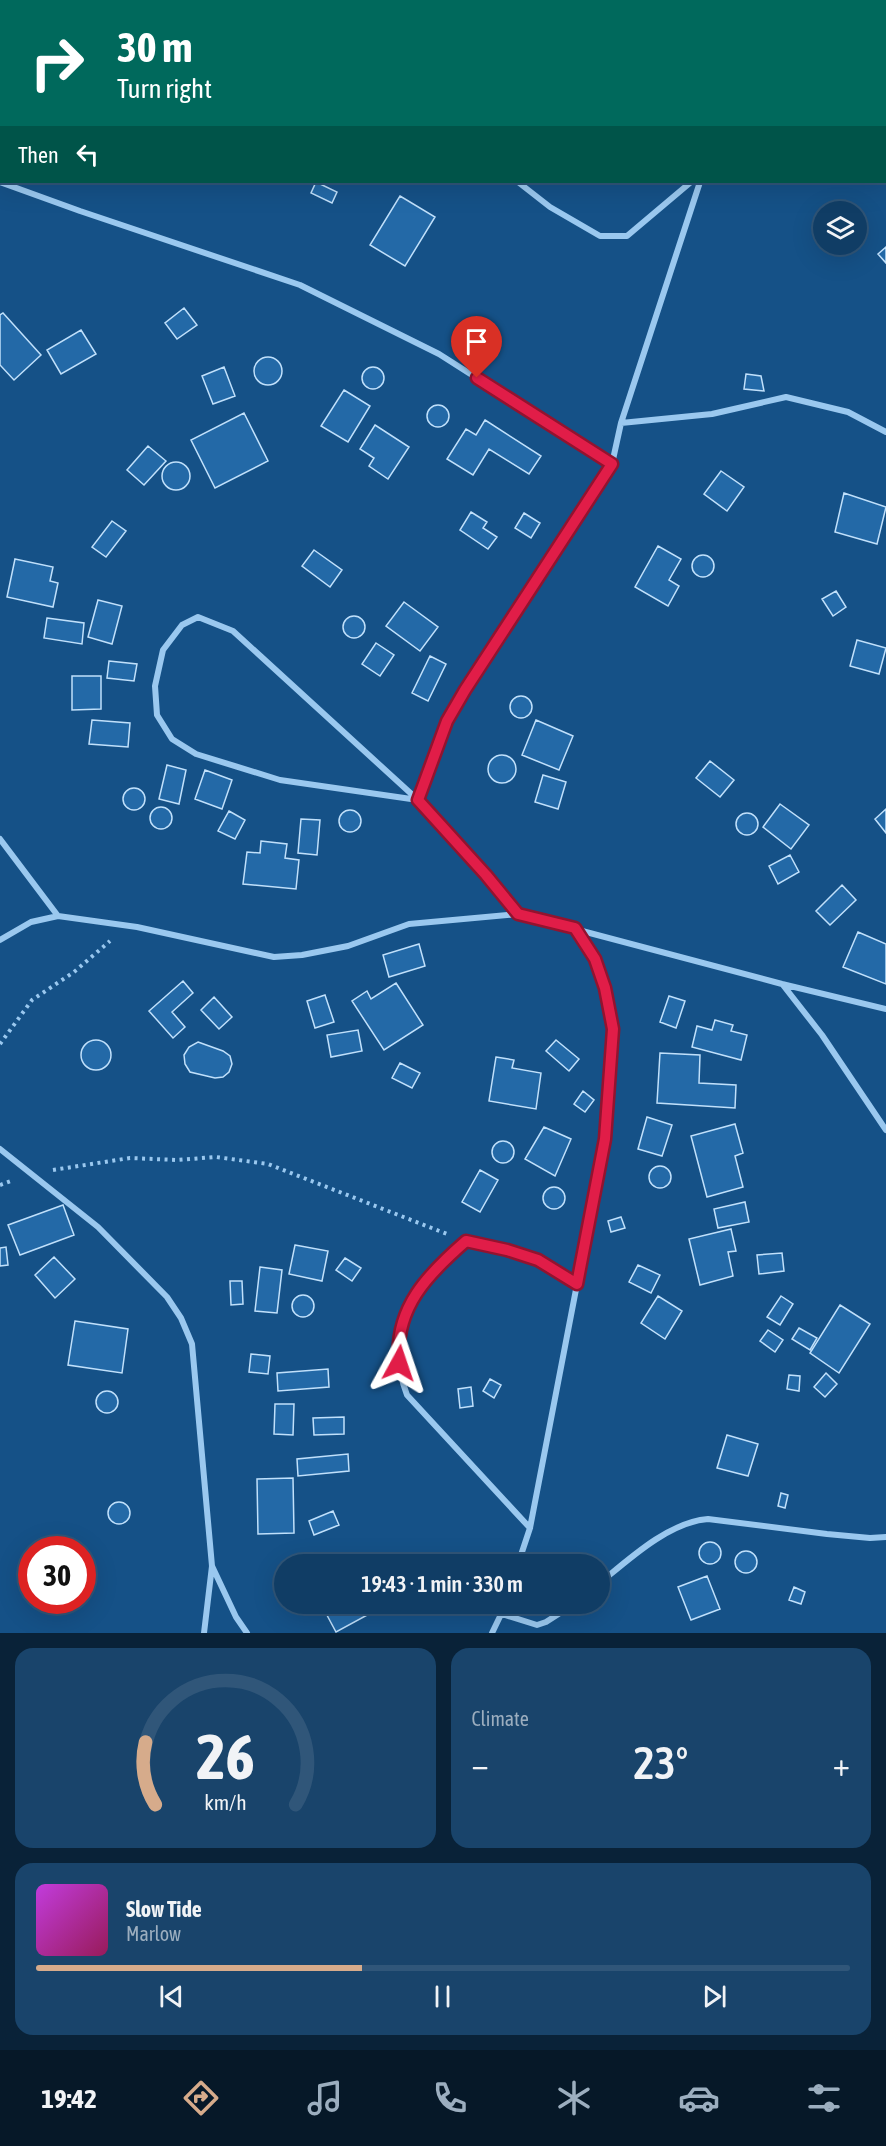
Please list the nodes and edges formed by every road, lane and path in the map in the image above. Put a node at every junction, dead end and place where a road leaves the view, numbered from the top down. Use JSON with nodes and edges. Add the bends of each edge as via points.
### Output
{"nodes":[{"id":1,"x":3,"y":183,"type":"edge"},
{"id":2,"x":519,"y":183,"type":"edge"},
{"id":3,"x":690,"y":183,"type":"edge"},
{"id":4,"x":700,"y":183,"type":"edge"},
{"id":5,"x":621,"y":423,"type":"junction"},
{"id":6,"x":886,"y":432,"type":"edge"},
{"id":7,"x":612,"y":464,"type":"junction"},
{"id":8,"x":418,"y":800,"type":"junction"},
{"id":9,"x":0,"y":839,"type":"edge"},
{"id":10,"x":518,"y":914,"type":"junction"},
{"id":11,"x":58,"y":916,"type":"junction"},
{"id":12,"x":137,"y":927,"type":"junction"},
{"id":13,"x":575,"y":928,"type":"junction"},
{"id":14,"x":0,"y":940,"type":"edge"},
{"id":15,"x":782,"y":984,"type":"junction"},
{"id":16,"x":886,"y":1009,"type":"edge"},
{"id":17,"x":0,"y":1044,"type":"edge"},
{"id":18,"x":886,"y":1130,"type":"edge"},
{"id":19,"x":0,"y":1149,"type":"edge"},
{"id":20,"x":33,"y":1173,"type":"junction"},
{"id":21,"x":0,"y":1185,"type":"edge"},
{"id":22,"x":466,"y":1241,"type":"junction"},
{"id":23,"x":577,"y":1284,"type":"junction"},
{"id":24,"x":530,"y":1528,"type":"junction"},
{"id":25,"x":886,"y":1537,"type":"edge"},
{"id":26,"x":521,"y":1554,"type":"edge"},
{"id":27,"x":212,"y":1566,"type":"junction"},
{"id":28,"x":610,"y":1575,"type":"edge"},
{"id":29,"x":502,"y":1614,"type":"joint"},
{"id":30,"x":558,"y":1614,"type":"edge"},
{"id":31,"x":204,"y":1633,"type":"edge"},
{"id":32,"x":247,"y":1633,"type":"edge"},
{"id":33,"x":492,"y":1633,"type":"edge"}],
"edges":[{"from":1,"to":7,"type":"street","via":[[300,285],[439,354]]},
{"from":2,"to":3,"type":"street","via":[[550,207],[600,236],[627,236]]},
{"from":4,"to":5,"type":"street"},
{"from":5,"to":6,"type":"street","via":[[712,414],[786,398],[848,412]]},
{"from":5,"to":7,"type":"street"},
{"from":7,"to":8,"type":"street","via":[[447,721]]},
{"from":8,"to":8,"type":"street","via":[[280,780],[196,754],[172,739],[158,715],[155,686],[163,650],[182,625],[198,617],[233,632]]},
{"from":8,"to":10,"type":"street"},
{"from":9,"to":11,"type":"street"},
{"from":10,"to":12,"type":"street","via":[[409,924],[348,946],[274,957]]},
{"from":10,"to":13,"type":"street"},
{"from":11,"to":12,"type":"street"},
{"from":11,"to":14,"type":"street","via":[[31,922]]},
{"from":12,"to":17,"type":"path","via":[[107,942],[74,972],[32,1000]]},
{"from":13,"to":15,"type":"street"},
{"from":13,"to":23,"type":"street","via":[[595,959],[613,1029],[605,1139]]},
{"from":15,"to":16,"type":"street"},
{"from":15,"to":18,"type":"street"},
{"from":19,"to":20,"type":"street"},
{"from":20,"to":21,"type":"path"},
{"from":20,"to":22,"type":"path","via":[[130,1158],[216,1157],[268,1164]]},
{"from":20,"to":27,"type":"street","via":[[98,1227],[181,1318],[192,1344]]},
{"from":22,"to":23,"type":"street","via":[[538,1260]]},
{"from":22,"to":24,"type":"street","via":[[418,1288],[404,1321],[398,1351],[400,1375],[407,1395]]},
{"from":23,"to":24,"type":"street"},
{"from":24,"to":26,"type":"street"},
{"from":25,"to":28,"type":"street","via":[[692,1520],[637,1553]]},
{"from":27,"to":31,"type":"street"},
{"from":27,"to":32,"type":"street"},
{"from":29,"to":30,"type":"street","via":[[537,1625]]},
{"from":29,"to":33,"type":"street"}]}
